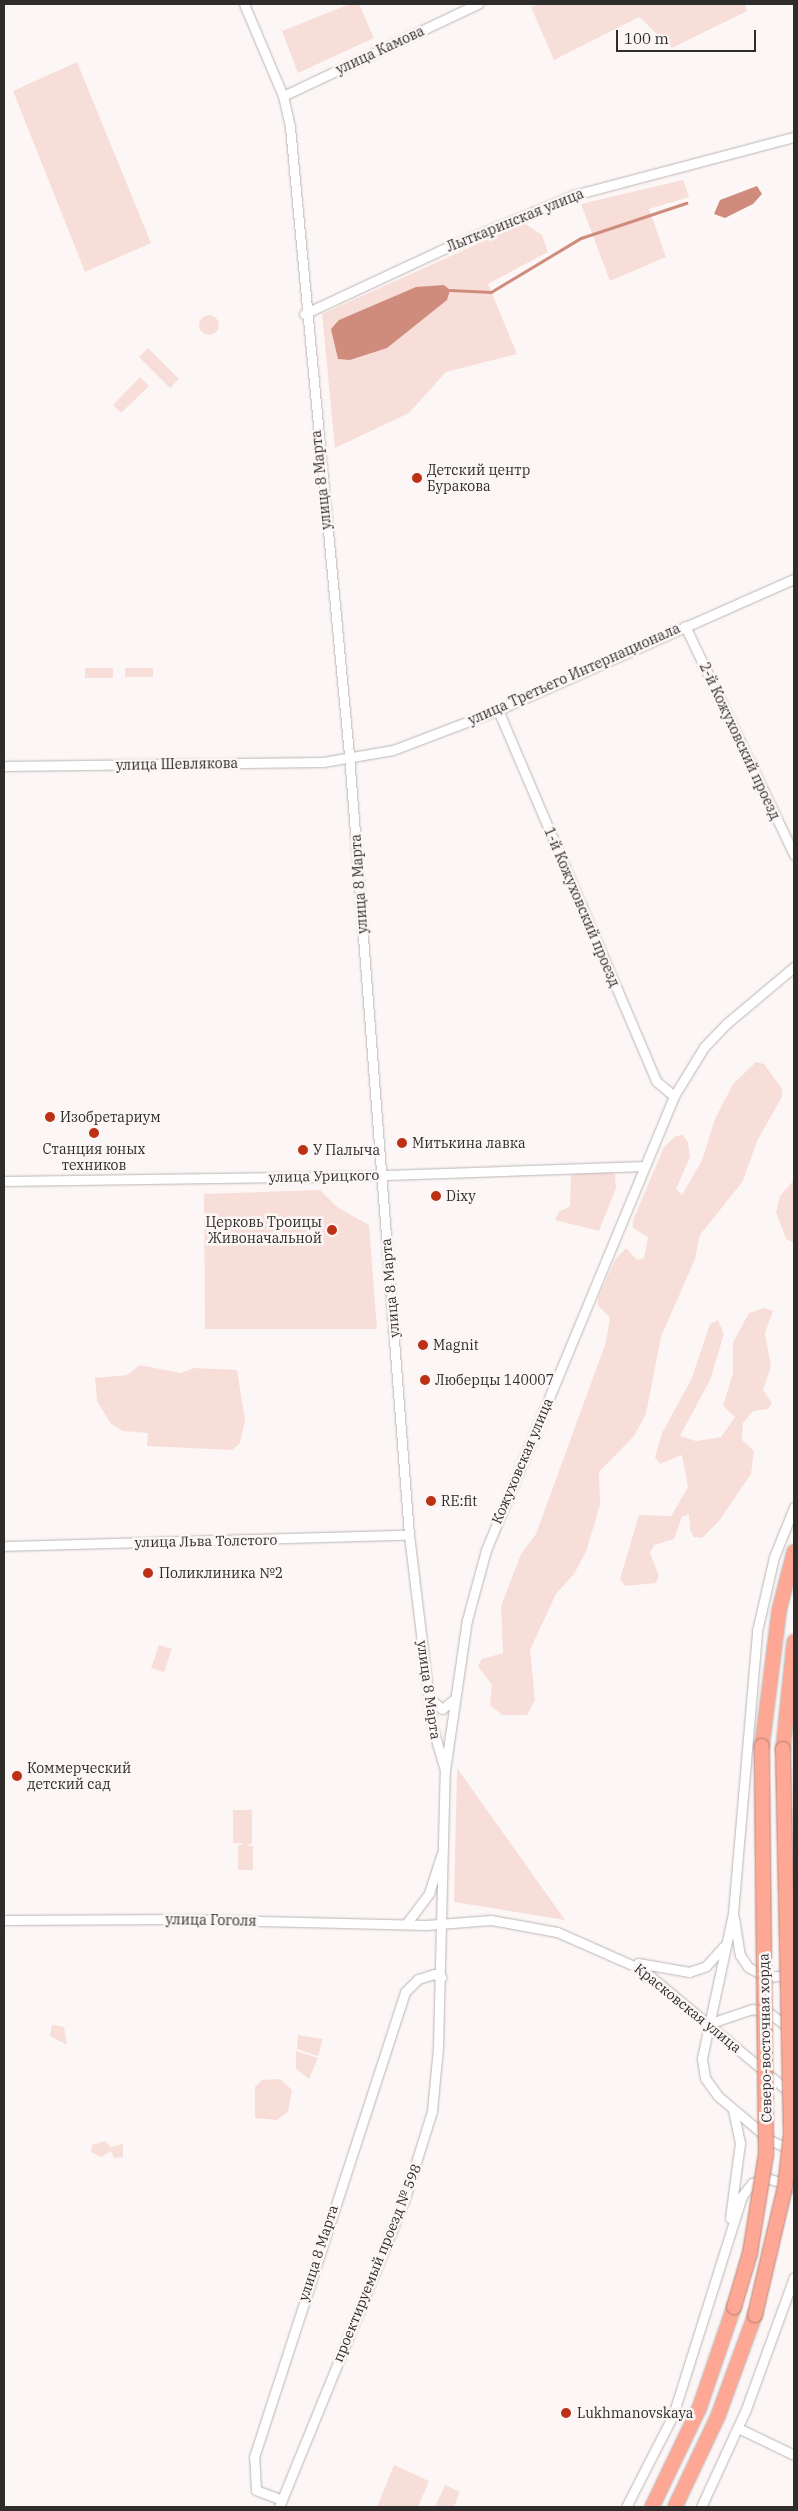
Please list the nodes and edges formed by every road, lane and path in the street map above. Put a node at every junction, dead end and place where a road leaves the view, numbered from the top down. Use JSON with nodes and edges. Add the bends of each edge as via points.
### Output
{"nodes":[{"id":1,"x":244,"y":4,"type":"edge"},
{"id":2,"x":478,"y":4,"type":"edge"},
{"id":3,"x":283,"y":96,"type":"junction"},
{"id":4,"x":794,"y":137,"type":"edge"},
{"id":5,"x":304,"y":314,"type":"junction"},
{"id":6,"x":794,"y":579,"type":"edge"},
{"id":7,"x":685,"y":626,"type":"junction"},
{"id":8,"x":498,"y":710,"type":"junction"},
{"id":9,"x":349,"y":755,"type":"junction"},
{"id":10,"x":4,"y":766,"type":"edge"},
{"id":11,"x":794,"y":856,"type":"edge"},
{"id":12,"x":794,"y":968,"type":"edge"},
{"id":13,"x":674,"y":1096,"type":"junction"},
{"id":14,"x":645,"y":1166,"type":"junction"},
{"id":15,"x":381,"y":1174,"type":"junction"},
{"id":16,"x":4,"y":1181,"type":"edge"},
{"id":17,"x":794,"y":1507,"type":"edge"},
{"id":18,"x":408,"y":1535,"type":"junction"},
{"id":19,"x":4,"y":1546,"type":"edge"},
{"id":20,"x":794,"y":1552,"type":"edge"},
{"id":21,"x":794,"y":1642,"type":"edge"},
{"id":22,"x":456,"y":1697,"type":"junction"},
{"id":23,"x":429,"y":1698,"type":"junction"},
{"id":24,"x":445,"y":1770,"type":"junction"},
{"id":25,"x":444,"y":1845,"type":"junction"},
{"id":26,"x":733,"y":1913,"type":"junction"},
{"id":27,"x":4,"y":1920,"type":"edge"},
{"id":28,"x":406,"y":1924,"type":"junction"},
{"id":29,"x":418,"y":1924,"type":"joint"},
{"id":30,"x":443,"y":1924,"type":"junction"},
{"id":31,"x":727,"y":1942,"type":"junction"},
{"id":32,"x":630,"y":1961,"type":"junction"},
{"id":33,"x":794,"y":1974,"type":"edge"},
{"id":34,"x":441,"y":1977,"type":"junction"},
{"id":35,"x":708,"y":2024,"type":"junction"},
{"id":36,"x":794,"y":2032,"type":"edge"},
{"id":37,"x":794,"y":2096,"type":"edge"},
{"id":38,"x":733,"y":2109,"type":"junction"},
{"id":39,"x":794,"y":2150,"type":"edge"},
{"id":40,"x":794,"y":2188,"type":"edge"},
{"id":41,"x":726,"y":2242,"type":"junction"},
{"id":42,"x":794,"y":2277,"type":"edge"},
{"id":43,"x":738,"y":2428,"type":"junction"},
{"id":44,"x":794,"y":2455,"type":"edge"},
{"id":45,"x":281,"y":2504,"type":"edge"},
{"id":46,"x":626,"y":2507,"type":"edge"},
{"id":47,"x":652,"y":2507,"type":"edge"},
{"id":48,"x":676,"y":2507,"type":"edge"},
{"id":49,"x":701,"y":2507,"type":"edge"}],
"edges":[{"from":1,"to":3,"type":"street","name":"улица 8 Марта"},
{"from":2,"to":3,"type":"street","name":"улица Камова"},
{"from":3,"to":5,"type":"street","name":"улица 8 Марта","via":[[290,127]]},
{"from":4,"to":5,"type":"street","name":"Лыткаринская улица","via":[[574,195],[448,246]]},
{"from":5,"to":9,"type":"street","name":"улица 8 Марта"},
{"from":6,"to":7,"type":"street","name":"улица Третьего Интернационала"},
{"from":7,"to":8,"type":"street","name":"улица Третьего Интернационала"},
{"from":7,"to":11,"type":"street","name":"2-й Кожуховский проезд"},
{"from":8,"to":9,"type":"street","name":"улица Третьего Интернационала","via":[[393,750]]},
{"from":8,"to":13,"type":"street","name":"1-й Кожуховский проезд","via":[[656,1081]]},
{"from":9,"to":10,"type":"street","name":"улица Шевлякова","via":[[323,762]]},
{"from":9,"to":15,"type":"street","name":"улица 8 Марта"},
{"from":12,"to":13,"type":"street","name":"Кожуховская улица","via":[[726,1024],[704,1047]]},
{"from":13,"to":14,"type":"street","name":"Кожуховская улица"},
{"from":14,"to":15,"type":"street","name":"улица Урицкого"},
{"from":14,"to":22,"type":"street","name":"Кожуховская улица","via":[[495,1524],[466,1620]]},
{"from":15,"to":16,"type":"street","name":"улица Урицкого"},
{"from":15,"to":18,"type":"street","name":"улица 8 Марта"},
{"from":17,"to":26,"type":"street","via":[[774,1557],[757,1631]]},
{"from":18,"to":19,"type":"street","name":"улица Льва Толстого"},
{"from":18,"to":23,"type":"street","name":"улица 8 Марта"},
{"from":20,"to":47,"type":"highway","name":"Северо-восточная хорда","bridge":true,"via":[[773,1647],[762,1746],[766,2154],[750,2253],[734,2307],[699,2409]]},
{"from":21,"to":48,"type":"highway","name":"Северо-восточная хорда","bridge":true,"via":[[783,1748],[791,2134],[785,2187],[754,2315],[718,2416]]},
{"from":22,"to":23,"type":"street","via":[[442,1709]]},
{"from":22,"to":24,"type":"street","name":"Кожуховская улица"},
{"from":23,"to":24,"type":"street","name":"улица 8 Марта","via":[[435,1741]]},
{"from":24,"to":25,"type":"street","name":"проектируемый проезд № 598"},
{"from":25,"to":28,"type":"street","via":[[430,1893]]},
{"from":25,"to":30,"type":"street","name":"проектируемый проезд № 598"},
{"from":26,"to":31,"type":"street"},
{"from":26,"to":33,"type":"street","via":[[738,1948],[748,1967],[768,1978]]},
{"from":27,"to":28,"type":"street","name":"улица Гоголя"},
{"from":28,"to":29,"type":"street","name":"улица Гоголя"},
{"from":29,"to":30,"type":"street","name":"Красковская улица"},
{"from":30,"to":32,"type":"street","name":"Красковская улица","via":[[491,1920],[557,1932]]},
{"from":30,"to":34,"type":"street","name":"проектируемый проезд № 598"},
{"from":31,"to":32,"type":"street","via":[[712,1962],[689,1972]]},
{"from":31,"to":35,"type":"street"},
{"from":32,"to":35,"type":"street","name":"Красковская улица"},
{"from":34,"to":45,"type":"street","name":"проектируемый проезд № 598","via":[[432,2111],[419,2160]]},
{"from":34,"to":45,"type":"street","name":"улица 8 Марта","via":[[434,1974],[418,1979],[405,1992],[254,2457],[256,2490]]},
{"from":35,"to":36,"type":"street","via":[[752,2009],[769,2013]]},
{"from":35,"to":37,"type":"street","name":"Красковская улица"},
{"from":35,"to":38,"type":"street","via":[[702,2058],[705,2078]]},
{"from":38,"to":39,"type":"street","via":[[770,2140]]},
{"from":38,"to":41,"type":"street","via":[[740,2143]]},
{"from":40,"to":41,"type":"street","via":[[774,2178],[752,2183],[742,2196]]},
{"from":41,"to":46,"type":"street","via":[[673,2415]]},
{"from":42,"to":43,"type":"street"},
{"from":43,"to":44,"type":"street"},
{"from":43,"to":49,"type":"street"}]}
